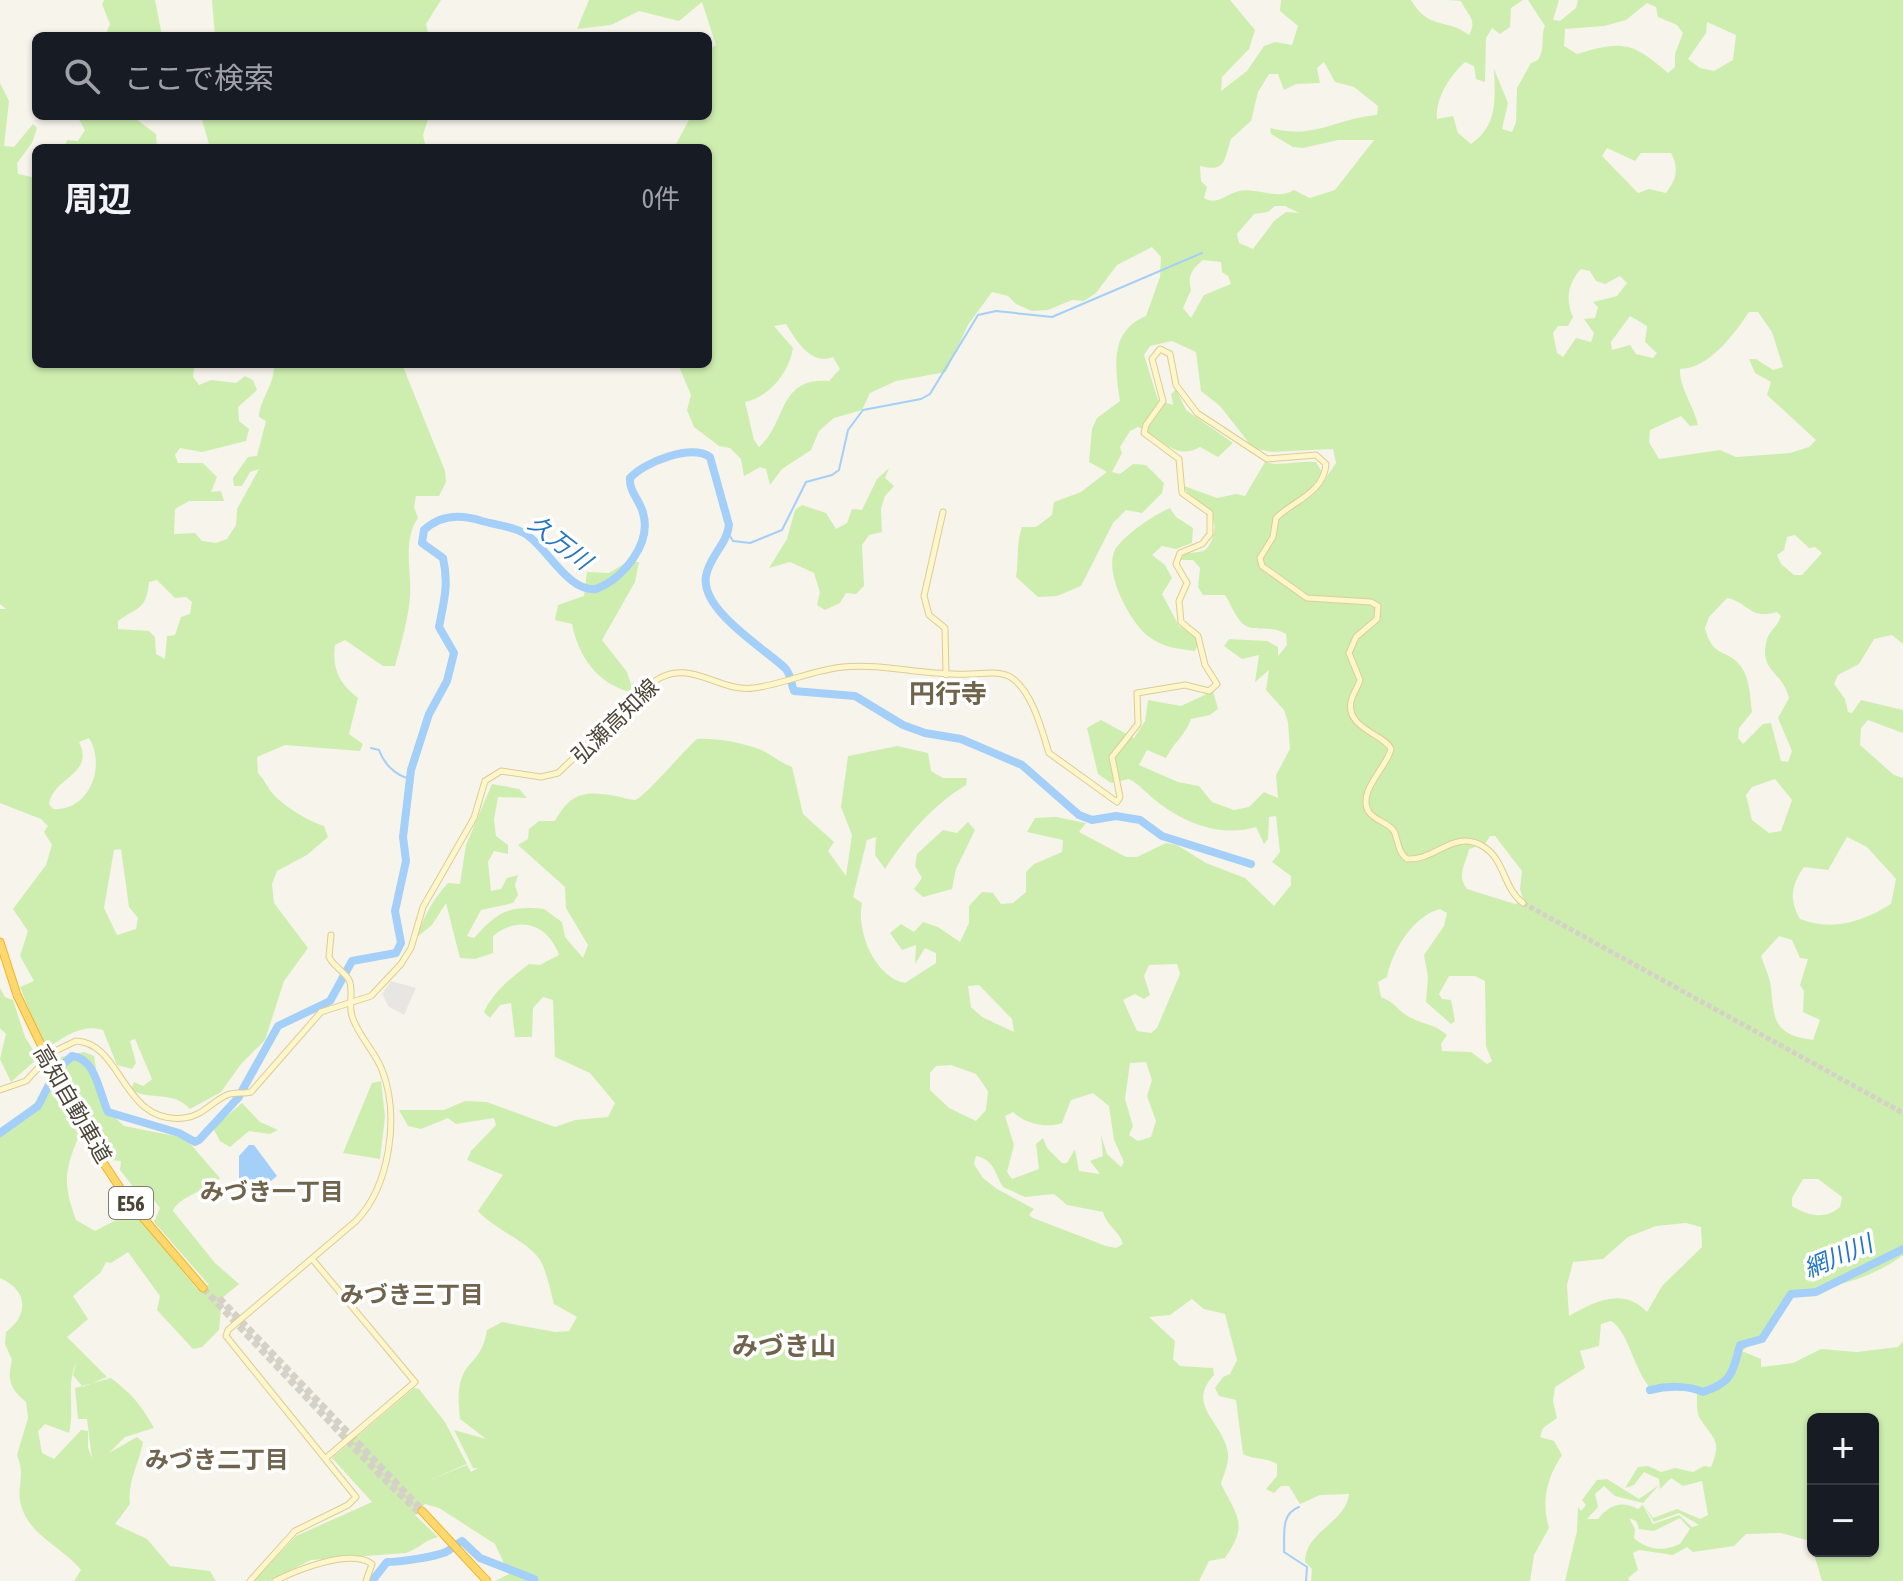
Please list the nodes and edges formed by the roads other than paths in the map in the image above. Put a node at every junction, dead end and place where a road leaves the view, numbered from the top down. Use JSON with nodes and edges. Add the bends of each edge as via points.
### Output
{"nodes":[{"id":1,"x":943,"y":512,"type":"dead end"},
{"id":2,"x":946,"y":675,"type":"junction"},
{"id":3,"x":1523,"y":903,"type":"tunnel mouth"},
{"id":4,"x":331,"y":935,"type":"dead end"},
{"id":5,"x":0,"y":942,"type":"edge"},
{"id":6,"x":0,"y":953,"type":"edge"},
{"id":7,"x":16,"y":996,"type":"junction"},
{"id":8,"x":350,"y":1004,"type":"junction"},
{"id":9,"x":0,"y":1090,"type":"edge"},
{"id":10,"x":313,"y":1260,"type":"junction"},
{"id":11,"x":205,"y":1287,"type":"tunnel mouth"},
{"id":12,"x":326,"y":1458,"type":"junction"},
{"id":13,"x":421,"y":1512,"type":"tunnel mouth"},
{"id":14,"x":250,"y":1581,"type":"edge"},
{"id":15,"x":275,"y":1581,"type":"edge"},
{"id":16,"x":366,"y":1581,"type":"edge"},
{"id":17,"x":486,"y":1581,"type":"edge"}],
"edges":[{"from":1,"to":2,"type":"main road","via":[[924,596],[929,615],[945,628]]},
{"from":2,"to":3,"type":"main road","name":"弘瀬高知線","via":[[1002,674],[1014,680],[1045,731],[1049,753],[1117,802],[1112,757],[1138,724],[1137,693],[1170,686],[1215,688],[1198,636],[1181,622],[1179,601],[1187,583],[1176,564],[1180,553],[1202,544],[1210,534],[1211,517],[1182,493],[1179,459],[1144,433],[1163,401],[1152,359],[1156,350],[1164,349],[1170,354],[1176,385],[1197,413],[1261,457],[1312,454],[1326,464],[1305,498],[1276,518],[1261,562],[1307,598],[1378,606],[1377,619],[1356,637],[1349,653],[1360,680],[1351,700],[1355,715],[1363,730],[1391,746],[1372,785],[1369,812],[1393,831],[1407,859],[1458,841],[1479,844],[1496,858],[1509,890]]},
{"from":2,"to":8,"type":"main road","name":"弘瀬高知線","via":[[847,667],[739,688],[688,672],[665,674],[558,773],[541,777],[507,770],[490,777],[474,818],[423,907],[408,954],[371,996]]},
{"from":4,"to":8,"type":"main road","via":[[329,957],[348,977]]},
{"from":5,"to":7,"type":"highway","name":"高知自動車道","number":"E56"},
{"from":6,"to":7,"type":"highway","name":"高知自動車道","number":"E56"},
{"from":7,"to":11,"type":"highway","name":"高知自動車道","number":"E56","bridge":true,"via":[[70,1110],[130,1197]]},
{"from":8,"to":9,"type":"main road","name":"弘瀬高知線","via":[[321,1012],[259,1084],[193,1116],[162,1116],[134,1097],[97,1047],[81,1041],[53,1052],[26,1081]]},
{"from":8,"to":10,"type":"main road","via":[[352,1019],[378,1060],[388,1091],[384,1167],[366,1211]]},
{"from":10,"to":12,"type":"main road","via":[[226,1336]]},
{"from":10,"to":12,"type":"main road","via":[[415,1382]]},
{"from":12,"to":14,"type":"main road","via":[[356,1500],[295,1531]]},
{"from":13,"to":17,"type":"highway"},
{"from":15,"to":16,"type":"main road","via":[[313,1563],[359,1559],[372,1564]]}]}
